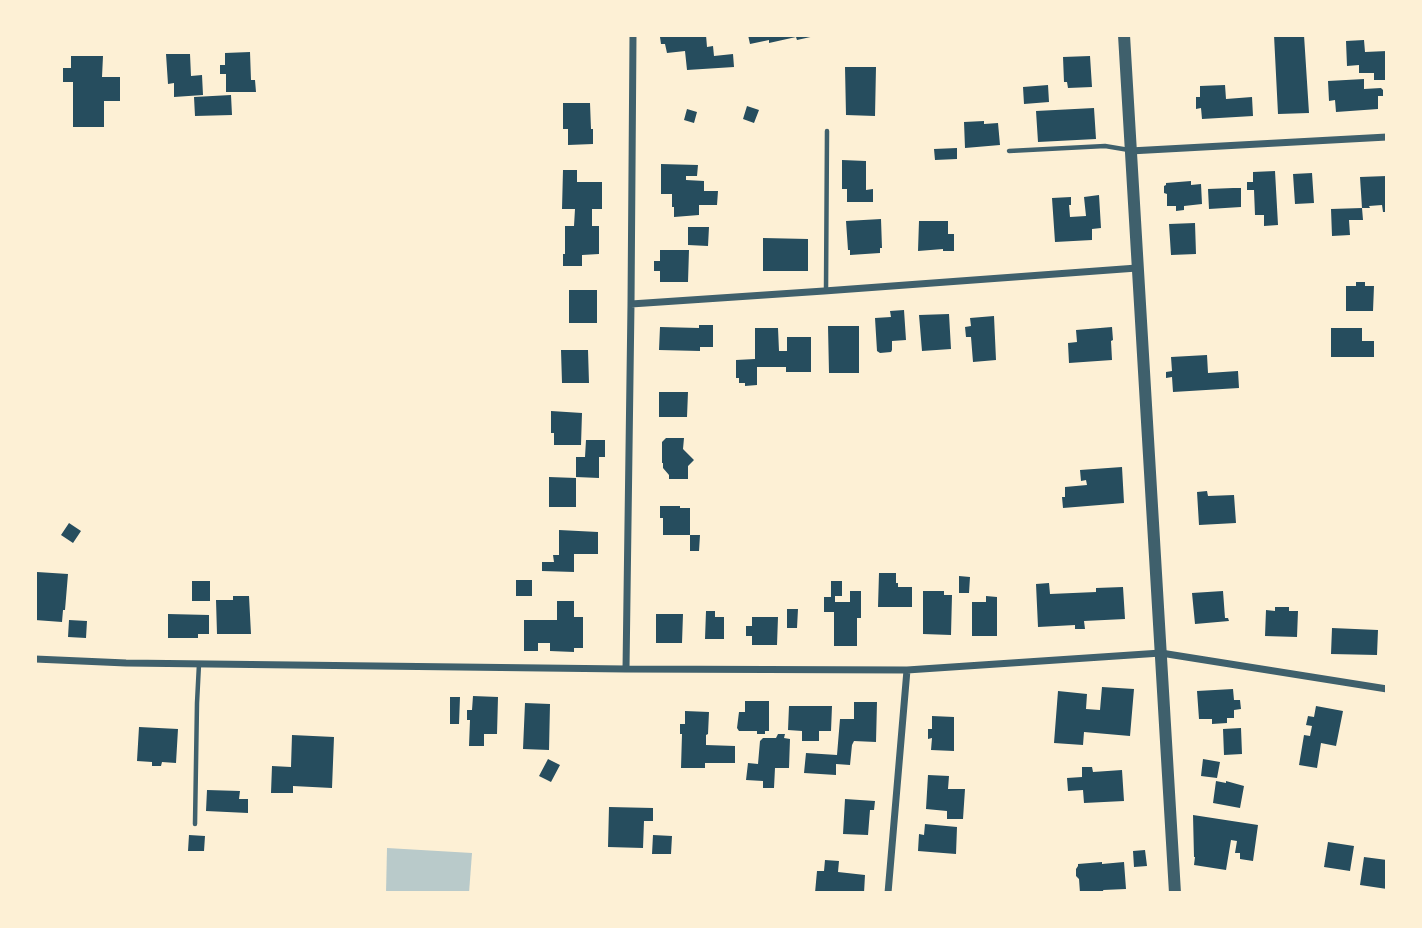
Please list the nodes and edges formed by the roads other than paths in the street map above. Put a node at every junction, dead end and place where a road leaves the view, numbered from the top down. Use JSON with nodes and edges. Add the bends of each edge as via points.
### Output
{"nodes":[{"id":1,"x":633,"y":35,"type":"edge"},
{"id":2,"x":1124,"y":35,"type":"edge"},
{"id":3,"x":827,"y":131,"type":"dead end"},
{"id":4,"x":1387,"y":137,"type":"edge"},
{"id":5,"x":1130,"y":150,"type":"junction"},
{"id":6,"x":1009,"y":151,"type":"dead end"},
{"id":7,"x":1137,"y":268,"type":"junction"},
{"id":8,"x":826,"y":291,"type":"junction"},
{"id":9,"x":631,"y":304,"type":"junction"},
{"id":10,"x":1161,"y":653,"type":"junction"},
{"id":11,"x":35,"y":659,"type":"edge"},
{"id":12,"x":199,"y":664,"type":"junction"},
{"id":13,"x":625,"y":669,"type":"junction"},
{"id":14,"x":907,"y":670,"type":"junction"},
{"id":15,"x":1387,"y":689,"type":"edge"},
{"id":16,"x":195,"y":824,"type":"dead end"},
{"id":17,"x":888,"y":893,"type":"edge"},
{"id":18,"x":1175,"y":893,"type":"edge"}],
"edges":[{"from":1,"to":9,"type":"street"},
{"from":2,"to":5,"type":"street"},
{"from":3,"to":8,"type":"lane"},
{"from":4,"to":5,"type":"street"},
{"from":5,"to":6,"type":"lane","via":[[1105,146]]},
{"from":5,"to":7,"type":"street"},
{"from":7,"to":8,"type":"street"},
{"from":7,"to":10,"type":"street"},
{"from":8,"to":9,"type":"street"},
{"from":9,"to":13,"type":"street"},
{"from":10,"to":14,"type":"street"},
{"from":10,"to":15,"type":"street"},
{"from":10,"to":18,"type":"street"},
{"from":11,"to":12,"type":"street"},
{"from":12,"to":13,"type":"street"},
{"from":12,"to":16,"type":"lane"},
{"from":13,"to":14,"type":"street"},
{"from":14,"to":17,"type":"street"}]}
